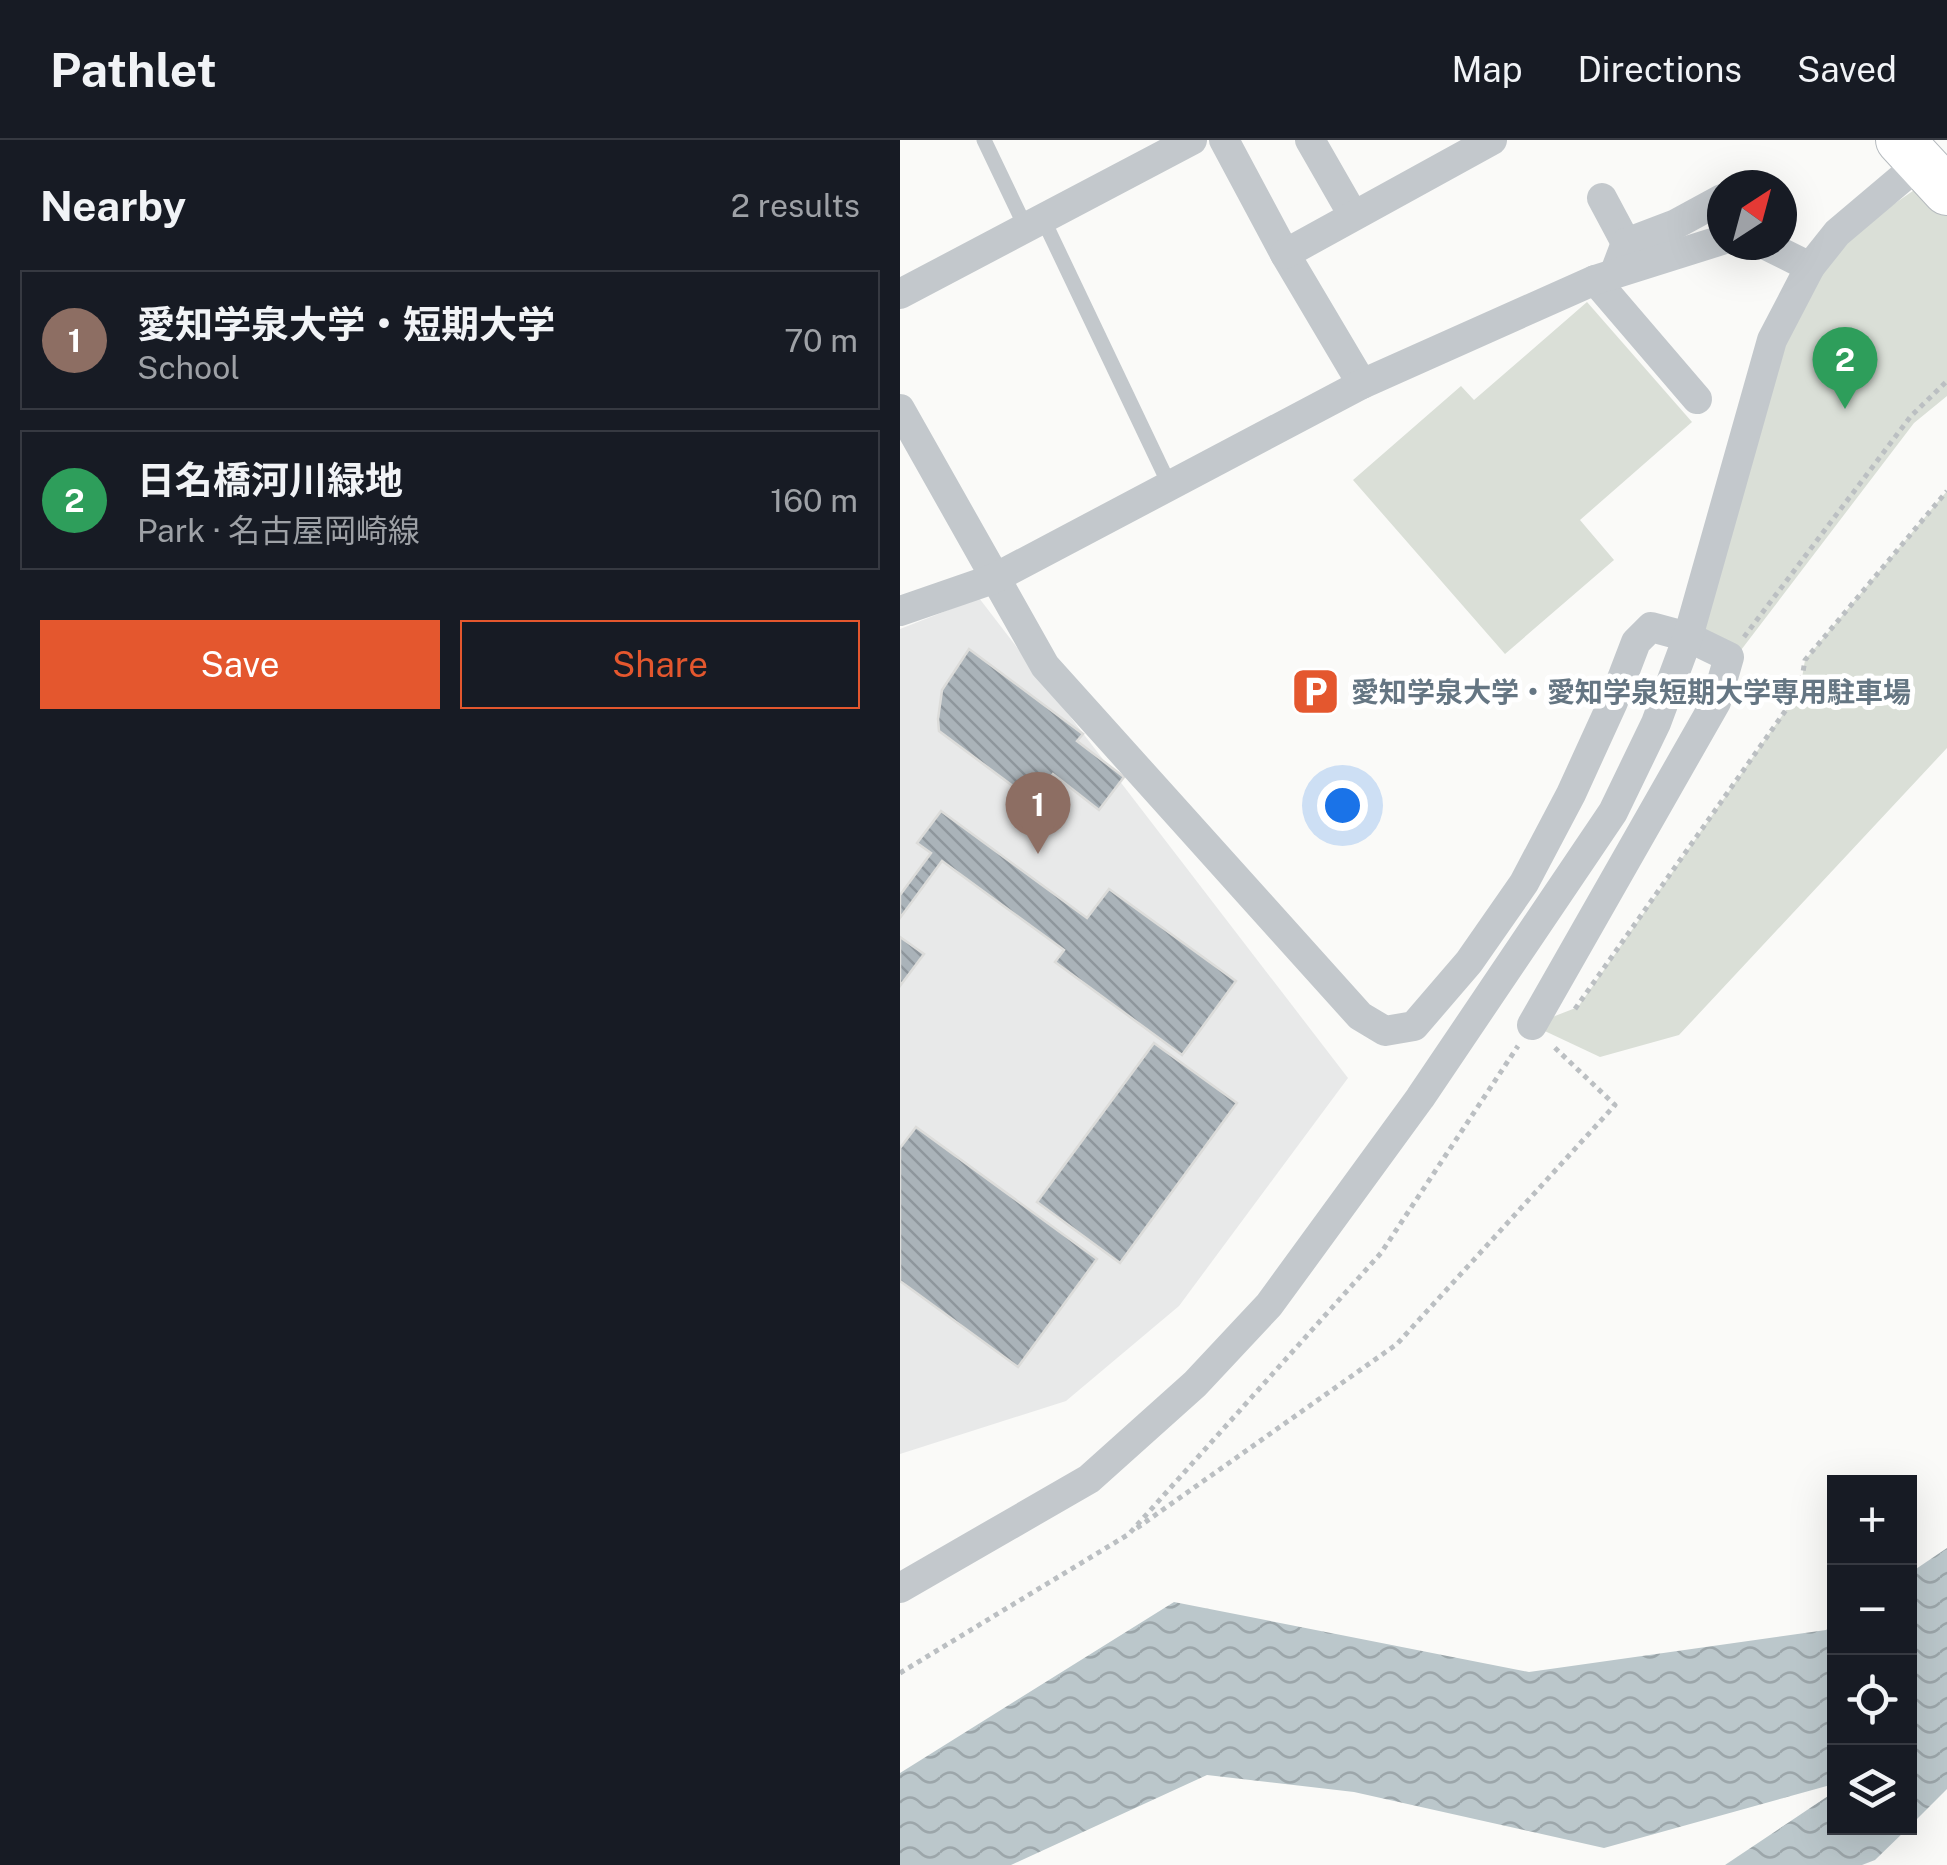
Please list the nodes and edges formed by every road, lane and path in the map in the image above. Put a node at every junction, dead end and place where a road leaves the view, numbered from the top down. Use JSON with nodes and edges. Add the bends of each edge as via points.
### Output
{"nodes":[{"id":1,"x":984,"y":140,"type":"edge"},
{"id":2,"x":1192,"y":140,"type":"edge"},
{"id":3,"x":1224,"y":140,"type":"edge"},
{"id":4,"x":1310,"y":140,"type":"edge"},
{"id":5,"x":1492,"y":140,"type":"edge"},
{"id":6,"x":1923,"y":164,"type":"edge"},
{"id":7,"x":1602,"y":198,"type":"dead end"},
{"id":8,"x":1707,"y":207,"type":"edge"},
{"id":9,"x":1353,"y":215,"type":"junction"},
{"id":10,"x":1035,"y":223,"type":"junction"},
{"id":11,"x":1626,"y":243,"type":"junction"},
{"id":12,"x":1707,"y":245,"type":"edge"},
{"id":13,"x":1285,"y":254,"type":"junction"},
{"id":14,"x":1796,"y":260,"type":"edge"},
{"id":15,"x":1810,"y":267,"type":"junction"},
{"id":16,"x":1605,"y":276,"type":"junction"},
{"id":17,"x":900,"y":294,"type":"edge"},
{"id":18,"x":1947,"y":381,"type":"edge"},
{"id":19,"x":1362,"y":384,"type":"junction"},
{"id":20,"x":1697,"y":399,"type":"dead end"},
{"id":21,"x":900,"y":409,"type":"edge"},
{"id":22,"x":1170,"y":486,"type":"junction"},
{"id":23,"x":1947,"y":491,"type":"edge"},
{"id":24,"x":993,"y":579,"type":"junction"},
{"id":25,"x":900,"y":611,"type":"edge"},
{"id":26,"x":1688,"y":637,"type":"junction"},
{"id":27,"x":1729,"y":657,"type":"junction"},
{"id":28,"x":1532,"y":1025,"type":"junction"},
{"id":29,"x":1129,"y":1534,"type":"junction"},
{"id":30,"x":900,"y":1588,"type":"edge"},
{"id":31,"x":900,"y":1673,"type":"edge"}],
"edges":[{"from":1,"to":10,"type":"lane"},
{"from":2,"to":10,"type":"street"},
{"from":3,"to":13,"type":"street"},
{"from":4,"to":9,"type":"street"},
{"from":5,"to":9,"type":"street"},
{"from":6,"to":15,"type":"street","via":[[1837,233]]},
{"from":7,"to":11,"type":"street"},
{"from":8,"to":11,"type":"street"},
{"from":9,"to":13,"type":"street"},
{"from":10,"to":17,"type":"street"},
{"from":10,"to":22,"type":"lane"},
{"from":11,"to":16,"type":"street"},
{"from":12,"to":16,"type":"street"},
{"from":13,"to":19,"type":"street"},
{"from":14,"to":15,"type":"street"},
{"from":15,"to":26,"type":"street","via":[[1772,340]]},
{"from":16,"to":19,"type":"street"},
{"from":16,"to":20,"type":"street"},
{"from":18,"to":27,"type":"path","via":[[1911,416]]},
{"from":19,"to":22,"type":"street"},
{"from":21,"to":24,"type":"street"},
{"from":22,"to":24,"type":"street"},
{"from":23,"to":28,"type":"path","via":[[1804,660],[1800,690],[1578,1008]]},
{"from":24,"to":25,"type":"street"},
{"from":24,"to":26,"type":"street","via":[[1046,666],[1360,1016],[1384,1030],[1414,1026],[1470,962],[1524,884],[1636,642],[1651,627]]},
{"from":26,"to":27,"type":"street"},
{"from":26,"to":30,"type":"street","via":[[1613,812],[1270,1305],[1089,1480]]},
{"from":27,"to":28,"type":"street","via":[[1716,702]]},
{"from":28,"to":29,"type":"path","via":[[1380,1253]]},
{"from":28,"to":29,"type":"path","via":[[1615,1106],[1396,1344]]},
{"from":29,"to":31,"type":"path"}]}
